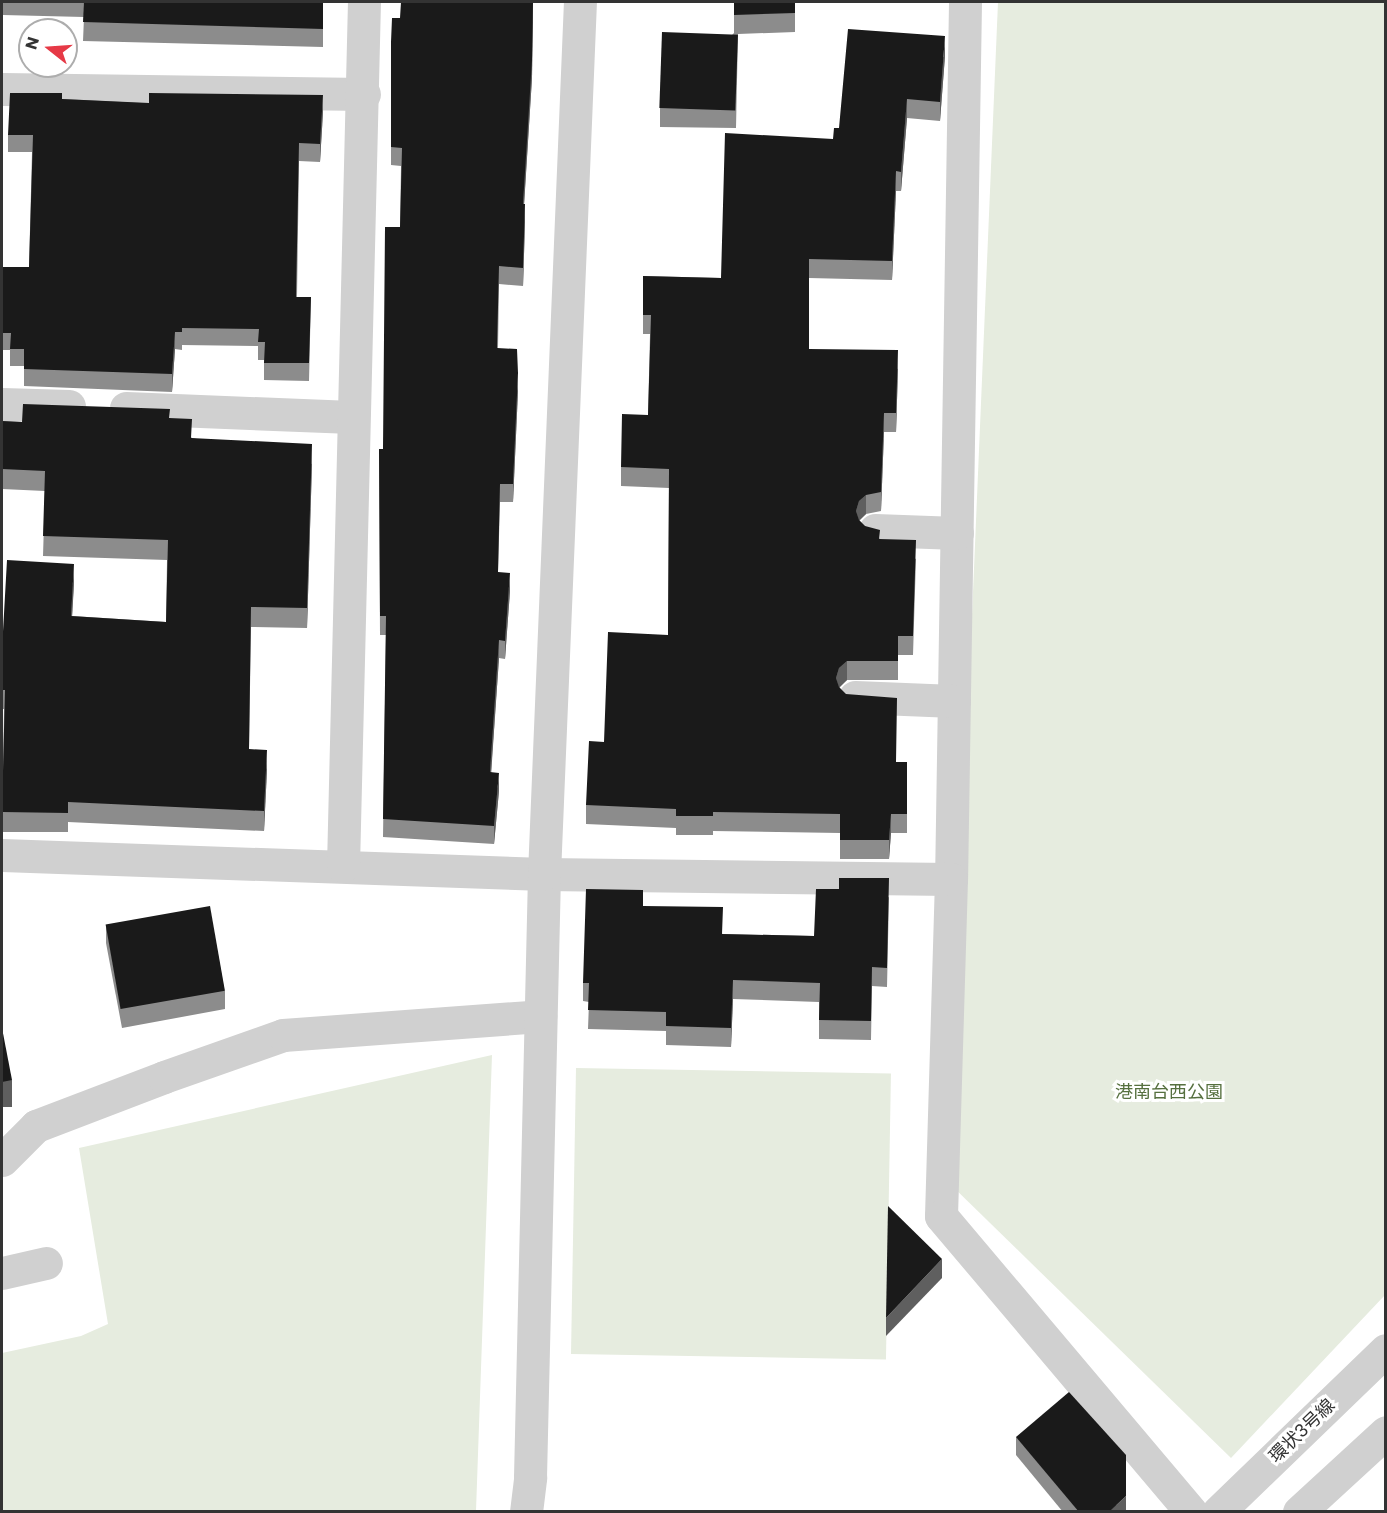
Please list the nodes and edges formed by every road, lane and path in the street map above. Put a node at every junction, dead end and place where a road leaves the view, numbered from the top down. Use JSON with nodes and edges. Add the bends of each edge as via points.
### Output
{"nodes":[{"id":1,"x":364,"y":2,"type":"edge"},
{"id":2,"x":580,"y":2,"type":"edge"},
{"id":3,"x":966,"y":2,"type":"edge"},
{"id":4,"x":2,"y":89,"type":"edge"},
{"id":5,"x":364,"y":94,"type":"junction"},
{"id":6,"x":2,"y":404,"type":"edge"},
{"id":7,"x":352,"y":417,"type":"junction"},
{"id":8,"x":875,"y":530,"type":"edge"},
{"id":9,"x":957,"y":533,"type":"junction"},
{"id":10,"x":855,"y":697,"type":"edge"},
{"id":11,"x":954,"y":701,"type":"junction"},
{"id":12,"x":2,"y":855,"type":"edge"},
{"id":13,"x":343,"y":866,"type":"junction"},
{"id":14,"x":544,"y":874,"type":"junction"},
{"id":15,"x":951,"y":879,"type":"junction"},
{"id":16,"x":540,"y":1016,"type":"junction"},
{"id":17,"x":2,"y":1160,"type":"edge"},
{"id":18,"x":46,"y":1263,"type":"dead end"},
{"id":19,"x":2,"y":1273,"type":"edge"},
{"id":20,"x":1386,"y":1350,"type":"edge"},
{"id":21,"x":1386,"y":1432,"type":"edge"},
{"id":22,"x":526,"y":1512,"type":"edge"},
{"id":23,"x":1191,"y":1512,"type":"edge"},
{"id":24,"x":1218,"y":1512,"type":"edge"},
{"id":25,"x":1299,"y":1512,"type":"edge"}],
"edges":[{"from":1,"to":5,"type":"street"},
{"from":2,"to":14,"type":"street"},
{"from":3,"to":9,"type":"street"},
{"from":4,"to":5,"type":"street"},
{"from":5,"to":7,"type":"street"},
{"from":6,"to":7,"type":"street"},
{"from":7,"to":13,"type":"street"},
{"from":8,"to":9,"type":"street"},
{"from":9,"to":11,"type":"street"},
{"from":10,"to":11,"type":"street"},
{"from":11,"to":15,"type":"street"},
{"from":12,"to":13,"type":"street"},
{"from":13,"to":14,"type":"street"},
{"from":14,"to":15,"type":"street"},
{"from":14,"to":16,"type":"street"},
{"from":15,"to":23,"type":"street","via":[[941,1216]]},
{"from":16,"to":17,"type":"street","via":[[283,1035],[36,1126]]},
{"from":16,"to":22,"type":"street","via":[[531,1477]]},
{"from":18,"to":19,"type":"street"},
{"from":20,"to":24,"type":"street","name":"環状3号線"},
{"from":21,"to":25,"type":"street"}]}
